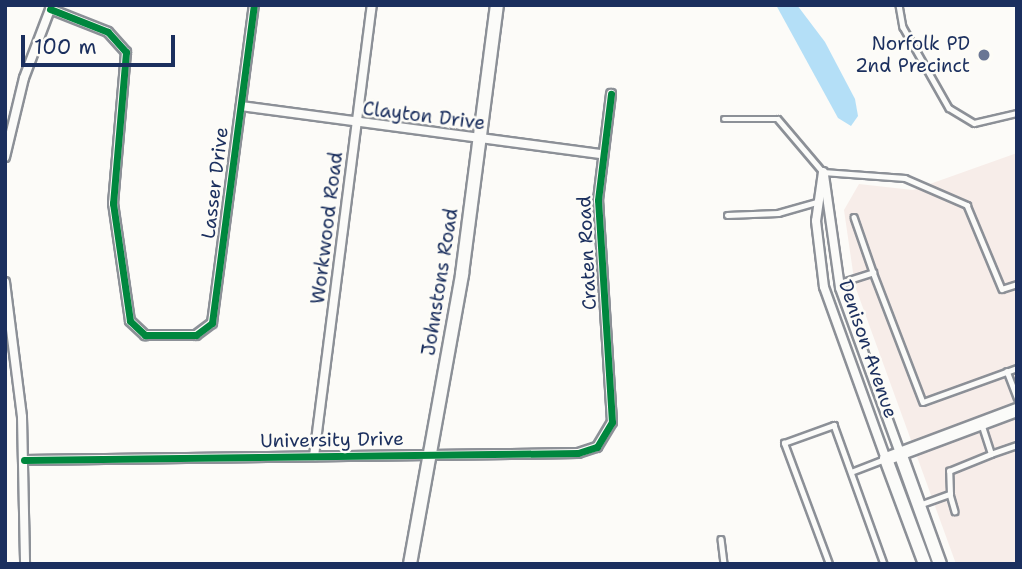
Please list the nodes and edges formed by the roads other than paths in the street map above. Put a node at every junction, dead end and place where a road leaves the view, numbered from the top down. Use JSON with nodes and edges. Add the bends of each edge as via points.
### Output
{"nodes":[{"id":1,"x":254,"y":5,"type":"edge"},
{"id":2,"x":372,"y":5,"type":"edge"},
{"id":3,"x":497,"y":5,"type":"edge"},
{"id":4,"x":899,"y":5,"type":"edge"},
{"id":5,"x":51,"y":7,"type":"edge"},
{"id":6,"x":611,"y":94,"type":"dead end"},
{"id":7,"x":241,"y":106,"type":"junction"},
{"id":8,"x":1017,"y":113,"type":"edge"},
{"id":9,"x":724,"y":119,"type":"dead end"},
{"id":10,"x":356,"y":123,"type":"junction"},
{"id":11,"x":480,"y":139,"type":"junction"},
{"id":12,"x":602,"y":154,"type":"junction"},
{"id":13,"x":5,"y":157,"type":"edge"},
{"id":14,"x":823,"y":172,"type":"junction"},
{"id":15,"x":817,"y":202,"type":"junction"},
{"id":16,"x":727,"y":215,"type":"dead end"},
{"id":17,"x":854,"y":217,"type":"dead end"},
{"id":18,"x":873,"y":272,"type":"junction"},
{"id":19,"x":5,"y":282,"type":"edge"},
{"id":20,"x":839,"y":283,"type":"junction"},
{"id":21,"x":1017,"y":284,"type":"edge"},
{"id":22,"x":1017,"y":368,"type":"edge"},
{"id":23,"x":1007,"y":371,"type":"junction"},
{"id":24,"x":1017,"y":397,"type":"edge"},
{"id":25,"x":613,"y":410,"type":"joint"},
{"id":26,"x":1017,"y":410,"type":"edge"},
{"id":27,"x":980,"y":423,"type":"junction"},
{"id":28,"x":1017,"y":445,"type":"edge"},
{"id":29,"x":900,"y":453,"type":"junction"},
{"id":30,"x":991,"y":454,"type":"junction"},
{"id":31,"x":431,"y":455,"type":"junction"},
{"id":32,"x":314,"y":456,"type":"junction"},
{"id":33,"x":886,"y":459,"type":"junction"},
{"id":34,"x":24,"y":460,"type":"junction"},
{"id":35,"x":851,"y":472,"type":"junction"},
{"id":36,"x":950,"y":494,"type":"junction"},
{"id":37,"x":919,"y":505,"type":"junction"},
{"id":38,"x":956,"y":512,"type":"dead end"},
{"id":39,"x":721,"y":539,"type":"dead end"},
{"id":40,"x":921,"y":563,"type":"edge"},
{"id":41,"x":25,"y":564,"type":"edge"},
{"id":42,"x":410,"y":564,"type":"edge"},
{"id":43,"x":724,"y":564,"type":"edge"},
{"id":44,"x":829,"y":564,"type":"edge"},
{"id":45,"x":884,"y":564,"type":"edge"},
{"id":46,"x":940,"y":564,"type":"edge"}],
"edges":[{"from":1,"to":7,"type":"street","name":"Lasser Drive"},
{"from":2,"to":10,"type":"street","name":"Workwood Road"},
{"from":3,"to":11,"type":"street","name":"Johnstons Road"},
{"from":4,"to":8,"type":"lane","via":[[903,27],[949,108],[974,122]]},
{"from":5,"to":7,"type":"street","name":"Lasser Drive","via":[[108,32],[126,52],[113,203],[124,293],[133,327],[145,335],[197,335],[212,323]]},
{"from":5,"to":13,"type":"street","via":[[24,78]]},
{"from":6,"to":12,"type":"street","name":"Craten Road"},
{"from":7,"to":10,"type":"street","name":"Clayton Drive"},
{"from":9,"to":14,"type":"lane","via":[[778,119]]},
{"from":10,"to":11,"type":"street","name":"Clayton Drive"},
{"from":10,"to":32,"type":"street","name":"Workwood Road"},
{"from":11,"to":12,"type":"street","name":"Clayton Drive"},
{"from":11,"to":31,"type":"street","name":"Johnstons Road"},
{"from":12,"to":25,"type":"street","name":"Craten Road","via":[[598,226]]},
{"from":14,"to":15,"type":"street","name":"Denison Avenue"},
{"from":14,"to":20,"type":"street","name":"Denison Avenue"},
{"from":14,"to":21,"type":"lane","via":[[905,178],[967,205],[1003,289]]},
{"from":15,"to":16,"type":"lane","via":[[778,213]]},
{"from":15,"to":33,"type":"street","name":"Denison Avenue","via":[[827,299]]},
{"from":17,"to":18,"type":"lane"},
{"from":18,"to":20,"type":"lane"},
{"from":18,"to":23,"type":"lane","via":[[923,401]]},
{"from":19,"to":34,"type":"street"},
{"from":20,"to":29,"type":"street","name":"Denison Avenue"},
{"from":22,"to":23,"type":"lane"},
{"from":23,"to":24,"type":"lane"},
{"from":25,"to":31,"type":"street","name":"University Drive","via":[[609,434],[589,451]]},
{"from":26,"to":27,"type":"street"},
{"from":27,"to":29,"type":"street"},
{"from":27,"to":30,"type":"lane"},
{"from":28,"to":30,"type":"lane"},
{"from":29,"to":33,"type":"street"},
{"from":29,"to":37,"type":"street","name":"Denison Avenue"},
{"from":30,"to":36,"type":"lane","via":[[949,471]]},
{"from":31,"to":32,"type":"street","name":"University Drive"},
{"from":31,"to":42,"type":"street","name":"Johnstons Road"},
{"from":32,"to":34,"type":"street","name":"University Drive"},
{"from":33,"to":35,"type":"lane"},
{"from":33,"to":40,"type":"street","name":"Denison Avenue"},
{"from":34,"to":41,"type":"street"},
{"from":35,"to":44,"type":"lane","via":[[834,425],[784,443]]},
{"from":35,"to":45,"type":"lane"},
{"from":36,"to":37,"type":"lane"},
{"from":36,"to":38,"type":"lane"},
{"from":37,"to":46,"type":"street","name":"Denison Avenue"},
{"from":39,"to":43,"type":"lane"}]}
